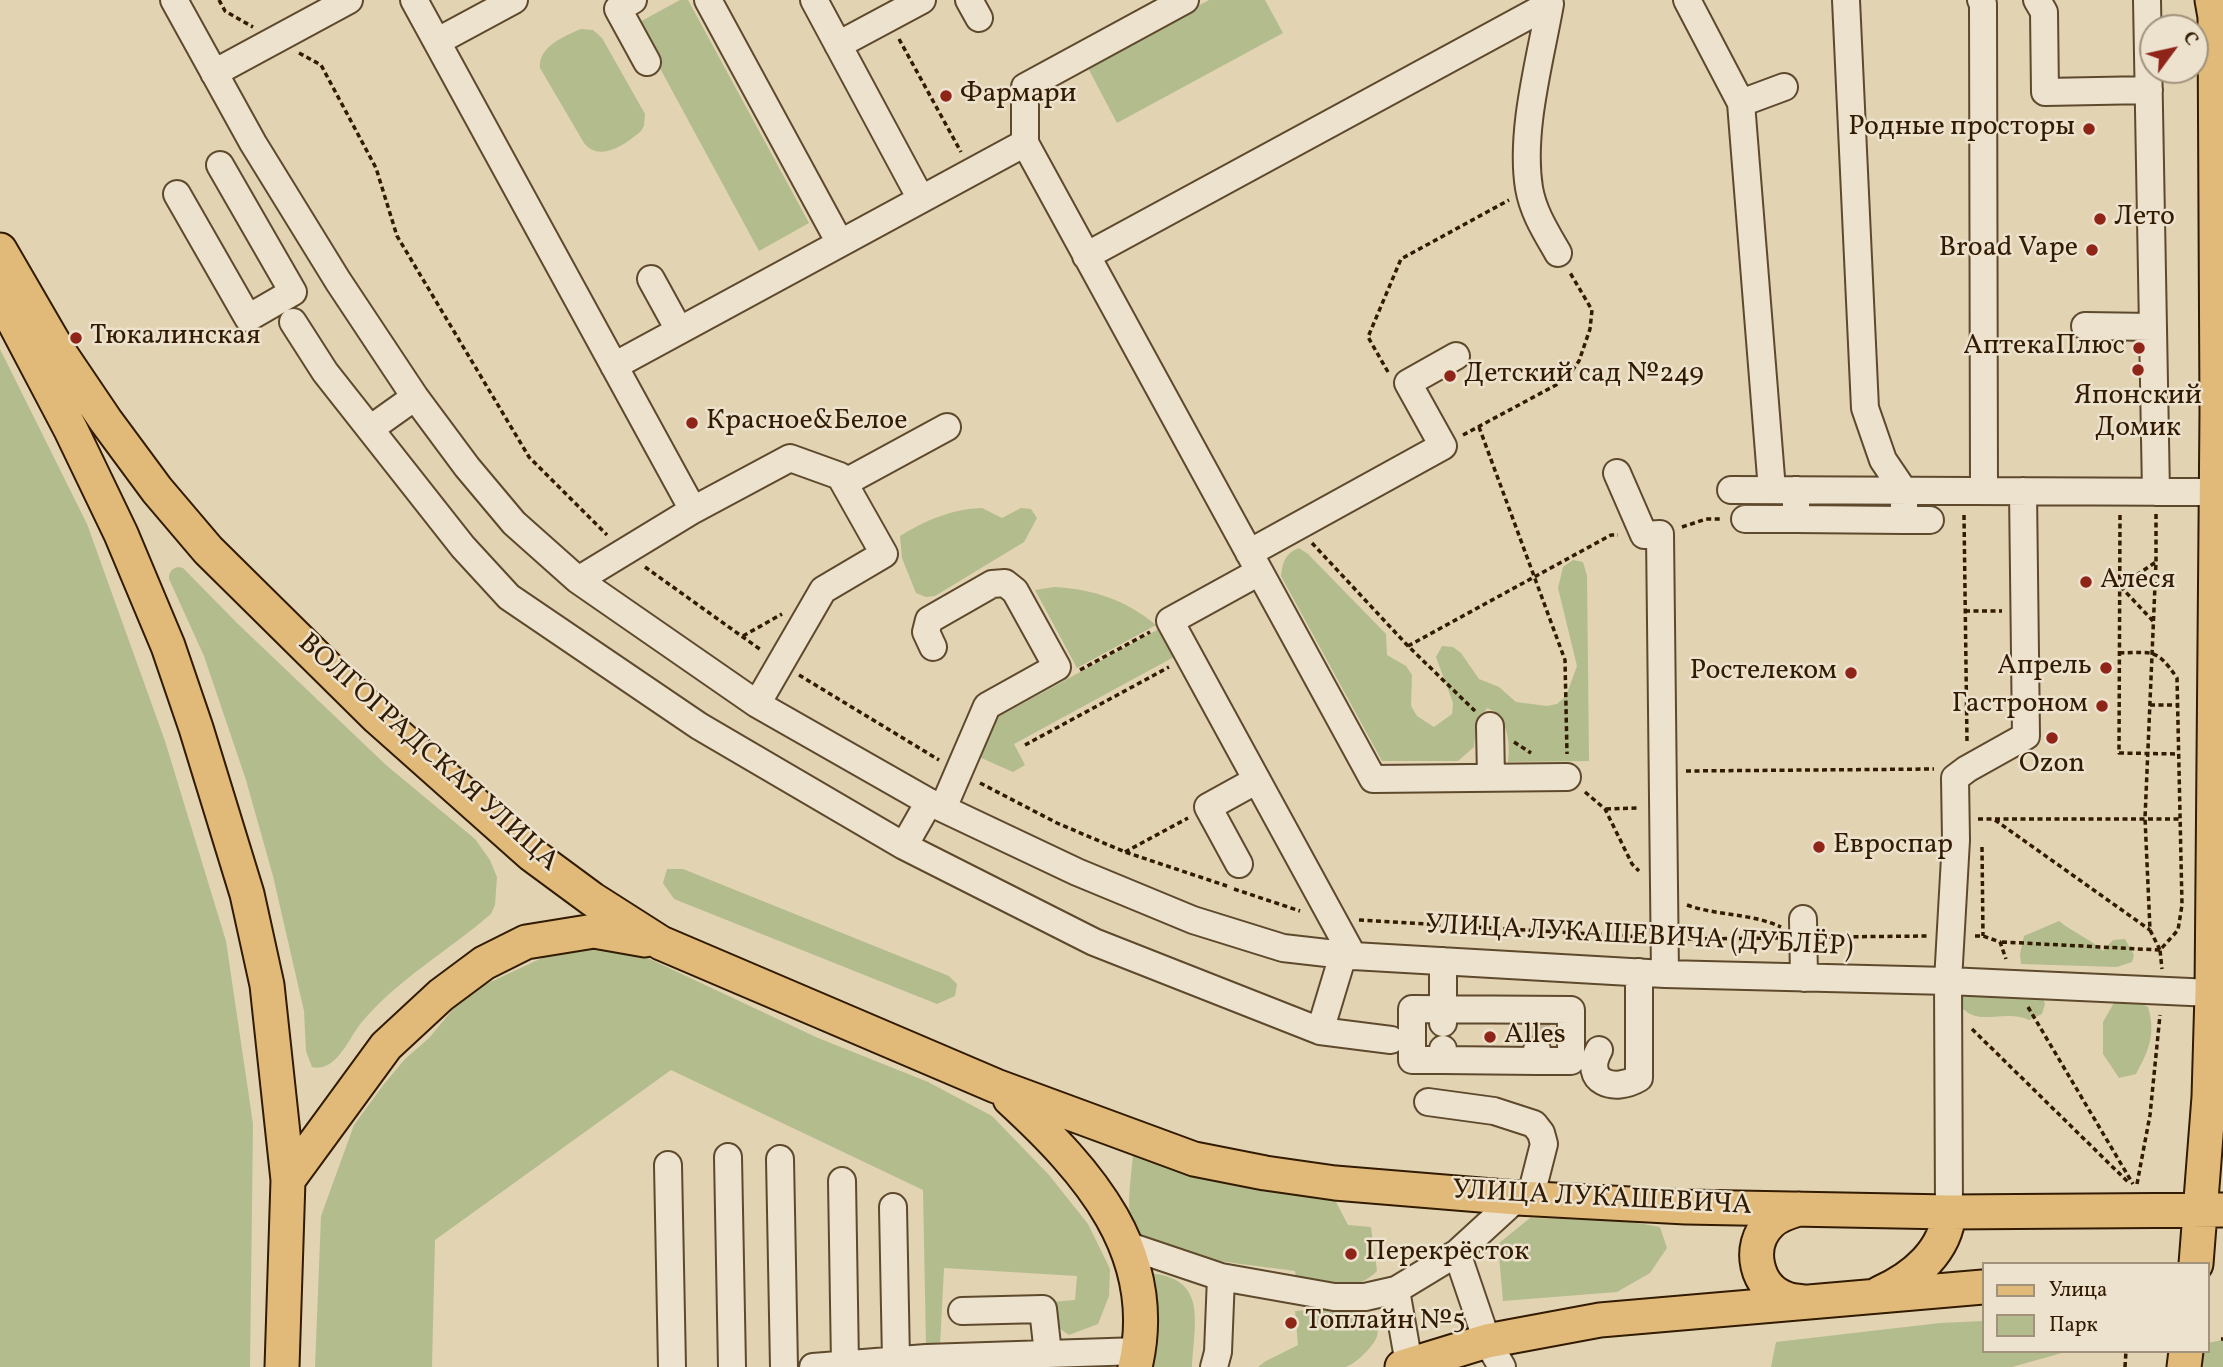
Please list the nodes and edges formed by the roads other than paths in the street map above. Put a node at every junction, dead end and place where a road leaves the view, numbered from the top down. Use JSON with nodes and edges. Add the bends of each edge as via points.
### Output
{"nodes":[{"id":1,"x":174,"y":0,"type":"edge"},
{"id":2,"x":414,"y":0,"type":"edge"},
{"id":3,"x":514,"y":0,"type":"edge"},
{"id":4,"x":633,"y":0,"type":"edge"},
{"id":5,"x":708,"y":0,"type":"edge"},
{"id":6,"x":814,"y":0,"type":"edge"},
{"id":7,"x":922,"y":0,"type":"edge"},
{"id":8,"x":1185,"y":0,"type":"edge"},
{"id":9,"x":1687,"y":0,"type":"edge"},
{"id":10,"x":1846,"y":0,"type":"edge"},
{"id":11,"x":1981,"y":0,"type":"edge"},
{"id":12,"x":2037,"y":0,"type":"edge"},
{"id":13,"x":2213,"y":0,"type":"edge"},
{"id":14,"x":345,"y":1,"type":"edge"},
{"id":15,"x":1549,"y":2,"type":"edge"},
{"id":16,"x":2209,"y":32,"type":"edge"},
{"id":17,"x":438,"y":41,"type":"junction"},
{"id":18,"x":838,"y":45,"type":"junction"},
{"id":19,"x":647,"y":62,"type":"dead end"},
{"id":20,"x":214,"y":72,"type":"junction"},
{"id":21,"x":2139,"y":76,"type":"edge"},
{"id":22,"x":2150,"y":84,"type":"edge"},
{"id":23,"x":2208,"y":84,"type":"edge"},
{"id":24,"x":1784,"y":87,"type":"dead end"},
{"id":25,"x":1741,"y":103,"type":"junction"},
{"id":26,"x":1024,"y":143,"type":"junction"},
{"id":27,"x":220,"y":166,"type":"dead end"},
{"id":28,"x":2220,"y":166,"type":"edge"},
{"id":29,"x":177,"y":194,"type":"dead end"},
{"id":30,"x":921,"y":199,"type":"junction"},
{"id":31,"x":840,"y":243,"type":"junction"},
{"id":32,"x":0,"y":250,"type":"edge"},
{"id":33,"x":1558,"y":253,"type":"road end"},
{"id":34,"x":1086,"y":256,"type":"junction"},
{"id":35,"x":651,"y":279,"type":"dead end"},
{"id":36,"x":0,"y":295,"type":"edge"},
{"id":37,"x":293,"y":322,"type":"dead end"},
{"id":38,"x":2085,"y":326,"type":"dead end"},
{"id":39,"x":2153,"y":327,"type":"junction"},
{"id":40,"x":679,"y":330,"type":"junction"},
{"id":41,"x":1456,"y":356,"type":"dead end"},
{"id":42,"x":614,"y":366,"type":"junction"},
{"id":43,"x":415,"y":397,"type":"junction"},
{"id":44,"x":947,"y":427,"type":"dead end"},
{"id":45,"x":370,"y":429,"type":"junction"},
{"id":46,"x":1617,"y":473,"type":"dead end"},
{"id":47,"x":844,"y":483,"type":"junction"},
{"id":48,"x":1731,"y":490,"type":"dead end"},
{"id":49,"x":1784,"y":490,"type":"junction"},
{"id":50,"x":1905,"y":491,"type":"junction"},
{"id":51,"x":1974,"y":491,"type":"junction"},
{"id":52,"x":2023,"y":491,"type":"junction"},
{"id":53,"x":2156,"y":492,"type":"junction"},
{"id":54,"x":2216,"y":492,"type":"junction"},
{"id":55,"x":693,"y":510,"type":"junction"},
{"id":56,"x":1745,"y":519,"type":"road end"},
{"id":57,"x":1796,"y":519,"type":"junction"},
{"id":58,"x":1254,"y":562,"type":"junction"},
{"id":59,"x":578,"y":580,"type":"junction"},
{"id":60,"x":933,"y":647,"type":"dead end"},
{"id":61,"x":757,"y":704,"type":"junction"},
{"id":62,"x":1490,"y":726,"type":"road end"},
{"id":63,"x":1567,"y":777,"type":"road end"},
{"id":64,"x":1491,"y":778,"type":"junction"},
{"id":65,"x":1257,"y":780,"type":"junction"},
{"id":66,"x":936,"y":805,"type":"junction"},
{"id":67,"x":904,"y":846,"type":"junction"},
{"id":68,"x":1239,"y":864,"type":"dead end"},
{"id":69,"x":2218,"y":898,"type":"edge"},
{"id":70,"x":1803,"y":919,"type":"dead end"},
{"id":71,"x":661,"y":943,"type":"junction"},
{"id":72,"x":1348,"y":955,"type":"junction"},
{"id":73,"x":1443,"y":961,"type":"junction"},
{"id":74,"x":1538,"y":967,"type":"junction"},
{"id":75,"x":1652,"y":973,"type":"junction"},
{"id":76,"x":1804,"y":978,"type":"junction"},
{"id":77,"x":2216,"y":978,"type":"edge"},
{"id":78,"x":1948,"y":981,"type":"junction"},
{"id":79,"x":1320,"y":1031,"type":"junction"},
{"id":80,"x":1443,"y":1035,"type":"junction"},
{"id":81,"x":1537,"y":1036,"type":"junction"},
{"id":82,"x":1391,"y":1040,"type":"dead end"},
{"id":83,"x":1599,"y":1050,"type":"dead end"},
{"id":84,"x":996,"y":1086,"type":"junction"},
{"id":85,"x":1428,"y":1102,"type":"dead end"},
{"id":86,"x":728,"y":1157,"type":"dead end"},
{"id":87,"x":780,"y":1159,"type":"dead end"},
{"id":88,"x":668,"y":1165,"type":"dead end"},
{"id":89,"x":288,"y":1180,"type":"junction"},
{"id":90,"x":842,"y":1181,"type":"dead end"},
{"id":91,"x":1523,"y":1198,"type":"junction"},
{"id":92,"x":893,"y":1207,"type":"dead end"},
{"id":93,"x":1801,"y":1209,"type":"junction"},
{"id":94,"x":2212,"y":1210,"type":"edge"},
{"id":95,"x":1949,"y":1212,"type":"junction"},
{"id":96,"x":1126,"y":1245,"type":"junction"},
{"id":97,"x":1457,"y":1253,"type":"junction"},
{"id":98,"x":2197,"y":1262,"type":"edge"},
{"id":99,"x":1220,"y":1277,"type":"junction"},
{"id":100,"x":1982,"y":1287,"type":"edge"},
{"id":101,"x":1396,"y":1290,"type":"junction"},
{"id":102,"x":1871,"y":1296,"type":"junction"},
{"id":103,"x":1804,"y":1302,"type":"junction"},
{"id":104,"x":962,"y":1311,"type":"dead end"},
{"id":105,"x":1048,"y":1354,"type":"junction"},
{"id":106,"x":1494,"y":1354,"type":"edge"},
{"id":107,"x":1137,"y":1359,"type":"edge"},
{"id":108,"x":896,"y":1360,"type":"junction"},
{"id":109,"x":851,"y":1365,"type":"edge"},
{"id":110,"x":1406,"y":1366,"type":"edge"},
{"id":111,"x":282,"y":1367,"type":"edge"},
{"id":112,"x":672,"y":1367,"type":"edge"},
{"id":113,"x":732,"y":1367,"type":"edge"},
{"id":114,"x":784,"y":1367,"type":"edge"},
{"id":115,"x":813,"y":1367,"type":"edge"},
{"id":116,"x":1214,"y":1367,"type":"edge"}],
"edges":[{"from":1,"to":20,"type":"street","name":"УЛИЦА ЛУКАШЕВИЧА (ДУБЛЁР)"},
{"from":2,"to":17,"type":"street"},
{"from":3,"to":17,"type":"street"},
{"from":4,"to":19,"type":"street","via":[[618,9]]},
{"from":5,"to":31,"type":"street"},
{"from":6,"to":18,"type":"street"},
{"from":7,"to":18,"type":"street"},
{"from":8,"to":26,"type":"street","via":[[1026,87]]},
{"from":9,"to":25,"type":"street"},
{"from":10,"to":50,"type":"street","via":[[1865,408],[1884,460]]},
{"from":11,"to":51,"type":"street"},
{"from":12,"to":21,"type":"street","via":[[2044,12],[2045,92]]},
{"from":13,"to":16,"type":"main road"},
{"from":14,"to":20,"type":"street"},
{"from":15,"to":33,"type":"street","via":[[1530,120],[1529,188],[1537,215]]},
{"from":15,"to":34,"type":"street"},
{"from":17,"to":42,"type":"street"},
{"from":18,"to":30,"type":"street"},
{"from":20,"to":43,"type":"street","name":"УЛИЦА ЛУКАШЕВИЧА (ДУБЛЁР)","via":[[338,281]]},
{"from":22,"to":39,"type":"street"},
{"from":23,"to":28,"type":"main road"},
{"from":24,"to":25,"type":"street"},
{"from":25,"to":49,"type":"street"},
{"from":26,"to":30,"type":"street"},
{"from":26,"to":34,"type":"street"},
{"from":27,"to":29,"type":"street","via":[[293,292],[248,318]]},
{"from":28,"to":54,"type":"main road"},
{"from":30,"to":31,"type":"street"},
{"from":31,"to":40,"type":"street"},
{"from":32,"to":71,"type":"main road","name":"ВОЛГОГРАДСКАЯ УЛИЦА","via":[[38,318],[106,421],[156,490],[208,550],[378,718],[531,854]]},
{"from":34,"to":58,"type":"street"},
{"from":35,"to":40,"type":"street"},
{"from":36,"to":89,"type":"main road","via":[[121,534],[196,727],[247,894],[267,985]]},
{"from":37,"to":45,"type":"street"},
{"from":38,"to":39,"type":"street"},
{"from":39,"to":53,"type":"street"},
{"from":40,"to":42,"type":"street"},
{"from":41,"to":58,"type":"street","via":[[1408,383],[1443,446],[1296,527]]},
{"from":42,"to":55,"type":"street"},
{"from":43,"to":45,"type":"street"},
{"from":43,"to":59,"type":"street","name":"УЛИЦА ЛУКАШЕВИЧА (ДУБЛЁР)","via":[[514,523]]},
{"from":44,"to":47,"type":"street"},
{"from":45,"to":67,"type":"street","via":[[463,547],[509,597],[699,726]]},
{"from":46,"to":75,"type":"street","via":[[1644,534],[1660,534],[1664,896]]},
{"from":47,"to":55,"type":"street","via":[[840,477],[790,458]]},
{"from":47,"to":61,"type":"street","via":[[884,554],[823,590]]},
{"from":48,"to":49,"type":"street"},
{"from":49,"to":50,"type":"street"},
{"from":49,"to":57,"type":"street"},
{"from":50,"to":51,"type":"street"},
{"from":50,"to":57,"type":"street","via":[[1917,520]]},
{"from":51,"to":52,"type":"street"},
{"from":52,"to":53,"type":"street"},
{"from":52,"to":78,"type":"street","via":[[2025,736],[1955,778]]},
{"from":53,"to":54,"type":"street"},
{"from":54,"to":69,"type":"main road"},
{"from":55,"to":59,"type":"street"},
{"from":56,"to":57,"type":"street"},
{"from":58,"to":64,"type":"street","via":[[1373,779]]},
{"from":58,"to":65,"type":"street","via":[[1170,621]]},
{"from":59,"to":61,"type":"street","name":"УЛИЦА ЛУКАШЕВИЧА (ДУБЛЁР)"},
{"from":60,"to":66,"type":"street","via":[[926,632],[929,620],[992,584],[1005,583],[1015,591],[1057,667],[987,706],[958,772]]},
{"from":61,"to":66,"type":"street","name":"УЛИЦА ЛУКАШЕВИЧА (ДУБЛЁР)"},
{"from":62,"to":64,"type":"street"},
{"from":63,"to":64,"type":"street"},
{"from":65,"to":68,"type":"street","via":[[1208,807]]},
{"from":65,"to":72,"type":"street"},
{"from":66,"to":67,"type":"street"},
{"from":66,"to":72,"type":"street","name":"УЛИЦА ЛУКАШЕВИЧА (ДУБЛЁР)","via":[[1077,872],[1193,920],[1283,948]]},
{"from":67,"to":79,"type":"street","via":[[1094,942]]},
{"from":69,"to":77,"type":"main road"},
{"from":70,"to":76,"type":"street"},
{"from":71,"to":84,"type":"main road","name":"ВОЛГОГРАДСКАЯ УЛИЦА"},
{"from":71,"to":89,"type":"main road","via":[[594,931],[526,942],[484,963],[386,1046]]},
{"from":72,"to":73,"type":"street","name":"УЛИЦА ЛУКАШЕВИЧА (ДУБЛЁР)"},
{"from":72,"to":79,"type":"street"},
{"from":73,"to":74,"type":"street","name":"УЛИЦА ЛУКАШЕВИЧА (ДУБЛЁР)"},
{"from":73,"to":80,"type":"street"},
{"from":74,"to":75,"type":"street","name":"УЛИЦА ЛУКАШЕВИЧА (ДУБЛЁР)"},
{"from":74,"to":81,"type":"street"},
{"from":75,"to":76,"type":"street","name":"УЛИЦА ЛУКАШЕВИЧА (ДУБЛЁР)"},
{"from":75,"to":83,"type":"street","via":[[1639,1078],[1629,1084],[1603,1083],[1593,1062]]},
{"from":76,"to":78,"type":"street","name":"УЛИЦА ЛУКАШЕВИЧА (ДУБЛЁР)"},
{"from":77,"to":78,"type":"street","name":"УЛИЦА ЛУКАШЕВИЧА (ДУБЛЁР)","via":[[2163,989]]},
{"from":77,"to":94,"type":"main road","via":[[2209,1097]]},
{"from":78,"to":95,"type":"street"},
{"from":79,"to":82,"type":"street"},
{"from":80,"to":81,"type":"street"},
{"from":80,"to":81,"type":"street"},
{"from":84,"to":91,"type":"main road","name":"УЛИЦА ЛУКАШЕВИЧА","via":[[1194,1159],[1335,1183]]},
{"from":84,"to":96,"type":"main road","via":[[1087,1178]]},
{"from":85,"to":91,"type":"street","via":[[1494,1111],[1534,1124],[1544,1143]]},
{"from":86,"to":113,"type":"street"},
{"from":87,"to":114,"type":"street"},
{"from":88,"to":112,"type":"street"},
{"from":89,"to":111,"type":"main road"},
{"from":90,"to":109,"type":"street"},
{"from":91,"to":93,"type":"main road","name":"УЛИЦА ЛУКАШЕВИЧА"},
{"from":91,"to":97,"type":"street"},
{"from":92,"to":108,"type":"street"},
{"from":93,"to":95,"type":"main road","name":"УЛИЦА ЛУКАШЕВИЧА"},
{"from":93,"to":103,"type":"main road","via":[[1783,1213],[1769,1224],[1759,1239],[1756,1257],[1760,1275],[1771,1289],[1786,1299]]},
{"from":94,"to":95,"type":"main road","name":"УЛИЦА ЛУКАШЕВИЧА"},
{"from":94,"to":98,"type":"main road"},
{"from":95,"to":102,"type":"main road","via":[[1939,1243],[1922,1266],[1899,1284]]},
{"from":96,"to":99,"type":"street"},
{"from":96,"to":107,"type":"main road","via":[[1140,1300]]},
{"from":97,"to":101,"type":"street"},
{"from":97,"to":106,"type":"street"},
{"from":99,"to":101,"type":"street","via":[[1335,1297]]},
{"from":99,"to":116,"type":"street"},
{"from":100,"to":102,"type":"main road"},
{"from":101,"to":110,"type":"street"},
{"from":102,"to":103,"type":"main road"},
{"from":103,"to":106,"type":"main road","via":[[1600,1320]]},
{"from":104,"to":105,"type":"street","via":[[1043,1309]]},
{"from":105,"to":107,"type":"street"},
{"from":105,"to":108,"type":"street"},
{"from":106,"to":110,"type":"main road"},
{"from":108,"to":109,"type":"street"},
{"from":109,"to":115,"type":"street"}]}
